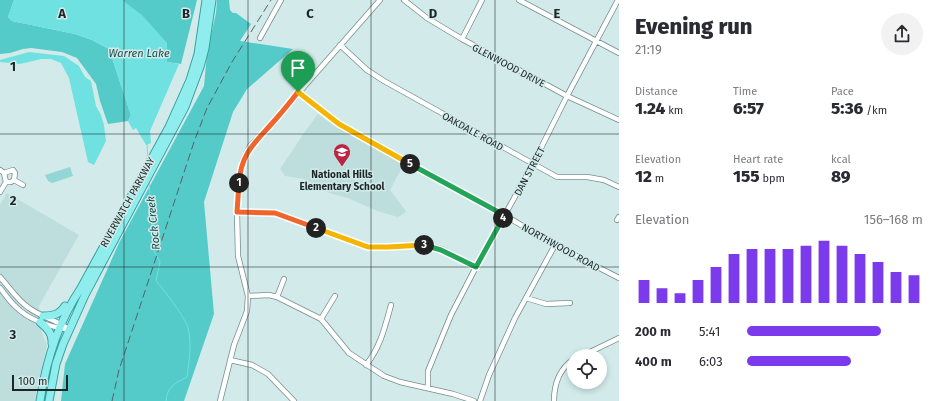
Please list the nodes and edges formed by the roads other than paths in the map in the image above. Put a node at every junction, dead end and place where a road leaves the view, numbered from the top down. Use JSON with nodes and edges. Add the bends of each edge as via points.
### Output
{"nodes":[{"id":1,"x":206,"y":0,"type":"edge"},
{"id":2,"x":212,"y":0,"type":"edge"},
{"id":3,"x":281,"y":0,"type":"edge"},
{"id":4,"x":380,"y":0,"type":"edge"},
{"id":5,"x":404,"y":0,"type":"edge"},
{"id":6,"x":482,"y":0,"type":"edge"},
{"id":7,"x":519,"y":0,"type":"edge"},
{"id":8,"x":618,"y":0,"type":"edge"},
{"id":9,"x":260,"y":38,"type":"dead end"},
{"id":10,"x":462,"y":39,"type":"junction"},
{"id":11,"x":596,"y":40,"type":"junction"},
{"id":12,"x":340,"y":45,"type":"junction"},
{"id":13,"x":619,"y":53,"type":"edge"},
{"id":14,"x":298,"y":92,"type":"junction"},
{"id":15,"x":567,"y":96,"type":"junction"},
{"id":16,"x":619,"y":120,"type":"edge"},
{"id":17,"x":533,"y":164,"type":"junction"},
{"id":18,"x":2,"y":171,"type":"edge"},
{"id":19,"x":14,"y":180,"type":"junction"},
{"id":20,"x":6,"y":182,"type":"junction"},
{"id":21,"x":23,"y":185,"type":"dead end"},
{"id":22,"x":619,"y":187,"type":"edge"},
{"id":23,"x":0,"y":192,"type":"edge"},
{"id":24,"x":237,"y":212,"type":"junction"},
{"id":25,"x":504,"y":215,"type":"junction"},
{"id":26,"x":555,"y":245,"type":"junction"},
{"id":27,"x":92,"y":266,"type":"junction"},
{"id":28,"x":476,"y":267,"type":"junction"},
{"id":29,"x":0,"y":277,"type":"edge"},
{"id":30,"x":619,"y":278,"type":"edge"},
{"id":31,"x":284,"y":279,"type":"dead end"},
{"id":32,"x":0,"y":288,"type":"edge"},
{"id":33,"x":248,"y":296,"type":"junction"},
{"id":34,"x":335,"y":296,"type":"dead end"},
{"id":35,"x":277,"y":297,"type":"junction"},
{"id":36,"x":526,"y":298,"type":"junction"},
{"id":37,"x":570,"y":303,"type":"dead end"},
{"id":38,"x":391,"y":305,"type":"dead end"},
{"id":39,"x":42,"y":319,"type":"junction"},
{"id":40,"x":321,"y":319,"type":"junction"},
{"id":41,"x":60,"y":326,"type":"junction"},
{"id":42,"x":70,"y":330,"type":"junction"},
{"id":43,"x":619,"y":338,"type":"edge"},
{"id":44,"x":596,"y":349,"type":"edge"},
{"id":45,"x":51,"y":351,"type":"junction"},
{"id":46,"x":230,"y":360,"type":"junction"},
{"id":47,"x":366,"y":365,"type":"junction"},
{"id":48,"x":567,"y":365,"type":"edge"},
{"id":49,"x":428,"y":388,"type":"junction"},
{"id":50,"x":40,"y":401,"type":"edge"},
{"id":51,"x":49,"y":401,"type":"edge"},
{"id":52,"x":220,"y":401,"type":"edge"},
{"id":53,"x":294,"y":401,"type":"edge"},
{"id":54,"x":474,"y":401,"type":"edge"},
{"id":55,"x":480,"y":401,"type":"edge"},
{"id":56,"x":554,"y":401,"type":"edge"}],
"edges":[{"from":1,"to":27,"type":"main road","name":"RIVERWATCH PARKWAY","via":[[198,54],[190,80],[169,127]]},
{"from":2,"to":42,"type":"main road","name":"RIVERWATCH PARKWAY","via":[[205,48],[185,107],[88,289]]},
{"from":3,"to":9,"type":"street"},
{"from":4,"to":12,"type":"street"},
{"from":5,"to":10,"type":"street","name":"GLENWOOD DRIVE","via":[[427,18]]},
{"from":6,"to":10,"type":"street"},
{"from":7,"to":11,"type":"street"},
{"from":8,"to":11,"type":"street","name":"DAN STREET"},
{"from":10,"to":15,"type":"street","name":"GLENWOOD DRIVE"},
{"from":11,"to":13,"type":"street"},
{"from":11,"to":15,"type":"street","name":"DAN STREET"},
{"from":12,"to":14,"type":"street"},
{"from":12,"to":17,"type":"street","name":"OAKDALE ROAD","via":[[367,70],[384,81]]},
{"from":14,"to":24,"type":"street","via":[[250,146],[239,177]]},
{"from":14,"to":25,"type":"street","name":"NORTHWOOD ROAD","via":[[339,124]]},
{"from":15,"to":16,"type":"street","name":"GLENWOOD DRIVE"},
{"from":15,"to":17,"type":"street","name":"DAN STREET"},
{"from":17,"to":22,"type":"street","name":"OAKDALE ROAD","via":[[557,177],[587,177],[604,180]]},
{"from":17,"to":25,"type":"street","name":"DAN STREET"},
{"from":18,"to":19,"type":"street","via":[[12,170],[15,173]]},
{"from":18,"to":20,"type":"street"},
{"from":19,"to":20,"type":"street"},
{"from":19,"to":21,"type":"street"},
{"from":20,"to":23,"type":"street"},
{"from":24,"to":28,"type":"street","via":[[275,213],[368,247],[424,245],[441,250]]},
{"from":24,"to":33,"type":"street","via":[[238,256]]},
{"from":25,"to":26,"type":"street","name":"NORTHWOOD ROAD"},
{"from":25,"to":28,"type":"street","name":"DAN STREET"},
{"from":26,"to":30,"type":"street","name":"NORTHWOOD ROAD"},
{"from":26,"to":36,"type":"street"},
{"from":27,"to":39,"type":"main road","via":[[61,312]]},
{"from":27,"to":41,"type":"main road","name":"RIVERWATCH PARKWAY"},
{"from":28,"to":49,"type":"street","name":"DAN STREET","via":[[451,315],[428,371]]},
{"from":29,"to":39,"type":"street","via":[[28,308]]},
{"from":31,"to":35,"type":"street"},
{"from":32,"to":39,"type":"street","via":[[27,316]]},
{"from":33,"to":35,"type":"street"},
{"from":33,"to":46,"type":"street","via":[[247,311]]},
{"from":34,"to":40,"type":"street"},
{"from":35,"to":40,"type":"street"},
{"from":36,"to":37,"type":"street","via":[[546,304]]},
{"from":36,"to":55,"type":"street","via":[[505,339]]},
{"from":38,"to":47,"type":"street","via":[[379,346]]},
{"from":39,"to":41,"type":"street"},
{"from":39,"to":45,"type":"main road","via":[[52,338]]},
{"from":40,"to":47,"type":"street","via":[[349,353]]},
{"from":41,"to":42,"type":"street"},
{"from":41,"to":45,"type":"main road","name":"RIVERWATCH PARKWAY"},
{"from":42,"to":51,"type":"main road","name":"RIVERWATCH PARKWAY","via":[[56,364]]},
{"from":43,"to":44,"type":"street"},
{"from":45,"to":50,"type":"main road","name":"RIVERWATCH PARKWAY"},
{"from":46,"to":52,"type":"street"},
{"from":46,"to":53,"type":"street","via":[[252,365],[268,374]]},
{"from":47,"to":49,"type":"street","via":[[400,382]]},
{"from":48,"to":56,"type":"street","via":[[554,388]]},
{"from":49,"to":54,"type":"street"}]}
